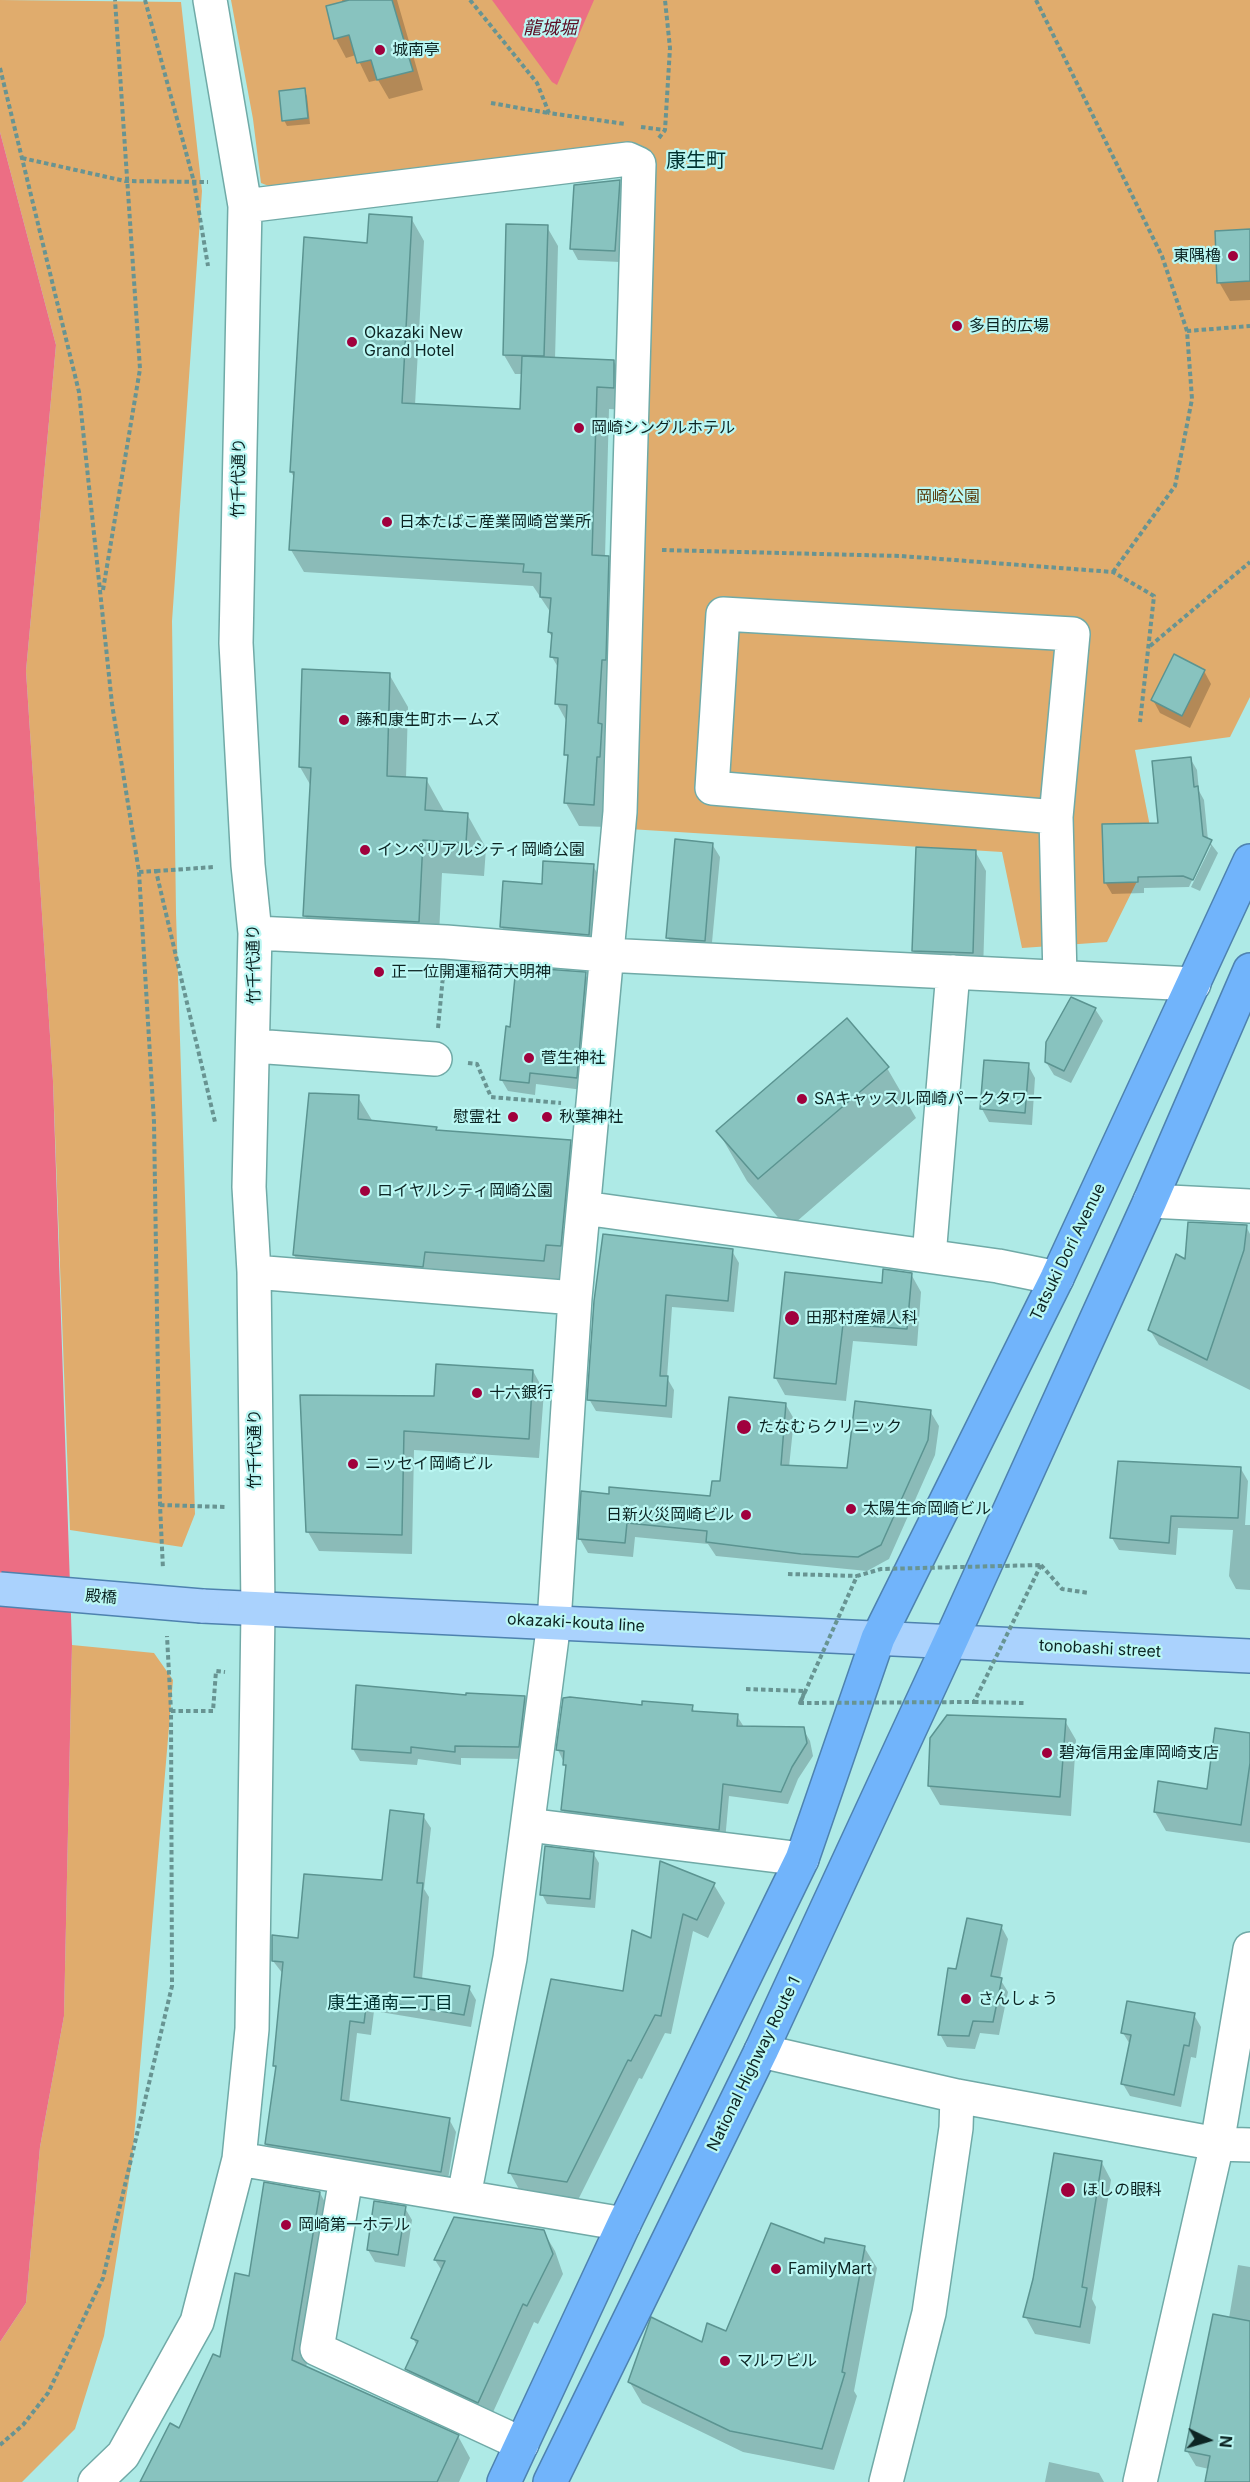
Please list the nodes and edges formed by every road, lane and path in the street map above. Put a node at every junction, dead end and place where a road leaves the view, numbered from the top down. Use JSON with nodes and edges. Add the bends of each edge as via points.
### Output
{"nodes":[{"id":1,"x":115,"y":0,"type":"edge"},
{"id":2,"x":144,"y":0,"type":"edge"},
{"id":3,"x":210,"y":0,"type":"edge"},
{"id":4,"x":470,"y":0,"type":"edge"},
{"id":5,"x":665,"y":0,"type":"edge"},
{"id":6,"x":1036,"y":0,"type":"edge"},
{"id":7,"x":0,"y":68,"type":"edge"},
{"id":8,"x":491,"y":103,"type":"dead end"},
{"id":9,"x":549,"y":113,"type":"junction"},
{"id":10,"x":665,"y":130,"type":"junction"},
{"id":11,"x":22,"y":158,"type":"junction"},
{"id":12,"x":639,"y":164,"type":"junction"},
{"id":13,"x":125,"y":181,"type":"junction"},
{"id":14,"x":194,"y":182,"type":"junction"},
{"id":15,"x":245,"y":206,"type":"junction"},
{"id":16,"x":210,"y":274,"type":"dead end"},
{"id":17,"x":1250,"y":326,"type":"edge"},
{"id":18,"x":1187,"y":331,"type":"junction"},
{"id":19,"x":628,"y":549,"type":"junction"},
{"id":20,"x":1250,"y":562,"type":"edge"},
{"id":21,"x":1113,"y":572,"type":"junction"},
{"id":22,"x":102,"y":596,"type":"junction"},
{"id":23,"x":1149,"y":647,"type":"junction"},
{"id":24,"x":1140,"y":722,"type":"dead end"},
{"id":25,"x":1056,"y":817,"type":"junction"},
{"id":26,"x":1250,"y":861,"type":"edge"},
{"id":27,"x":248,"y":865,"type":"junction"},
{"id":28,"x":156,"y":870,"type":"junction"},
{"id":29,"x":139,"y":872,"type":"junction"},
{"id":30,"x":255,"y":933,"type":"junction"},
{"id":31,"x":446,"y":942,"type":"junction"},
{"id":32,"x":605,"y":955,"type":"junction"},
{"id":33,"x":1250,"y":970,"type":"edge"},
{"id":34,"x":953,"y":972,"type":"junction"},
{"id":35,"x":1060,"y":977,"type":"junction"},
{"id":36,"x":1194,"y":984,"type":"junction"},
{"id":37,"x":254,"y":1046,"type":"junction"},
{"id":38,"x":435,"y":1059,"type":"junction"},
{"id":39,"x":592,"y":1103,"type":"junction"},
{"id":40,"x":216,"y":1127,"type":"dead end"},
{"id":41,"x":1150,"y":1201,"type":"junction"},
{"id":42,"x":1250,"y":1206,"type":"edge"},
{"id":43,"x":584,"y":1208,"type":"junction"},
{"id":44,"x":929,"y":1256,"type":"junction"},
{"id":45,"x":254,"y":1272,"type":"junction"},
{"id":46,"x":1056,"y":1278,"type":"junction"},
{"id":47,"x":575,"y":1298,"type":"junction"},
{"id":48,"x":160,"y":1504,"type":"junction"},
{"id":49,"x":255,"y":1508,"type":"junction"},
{"id":50,"x":1041,"y":1565,"type":"junction"},
{"id":51,"x":164,"y":1573,"type":"dead end"},
{"id":52,"x":788,"y":1574,"type":"dead end"},
{"id":53,"x":857,"y":1576,"type":"junction"},
{"id":54,"x":0,"y":1589,"type":"edge"},
{"id":55,"x":1089,"y":1593,"type":"dead end"},
{"id":56,"x":202,"y":1606,"type":"joint"},
{"id":57,"x":258,"y":1610,"type":"junction"},
{"id":58,"x":554,"y":1622,"type":"junction"},
{"id":59,"x":166,"y":1631,"type":"dead end"},
{"id":60,"x":878,"y":1638,"type":"junction"},
{"id":61,"x":950,"y":1642,"type":"junction"},
{"id":62,"x":1250,"y":1656,"type":"edge"},
{"id":63,"x":255,"y":1675,"type":"junction"},
{"id":64,"x":746,"y":1689,"type":"dead end"},
{"id":65,"x":805,"y":1691,"type":"junction"},
{"id":66,"x":974,"y":1702,"type":"junction"},
{"id":67,"x":1024,"y":1703,"type":"dead end"},
{"id":68,"x":171,"y":1711,"type":"junction"},
{"id":69,"x":528,"y":1825,"type":"junction"},
{"id":70,"x":801,"y":1859,"type":"junction"},
{"id":71,"x":1250,"y":1949,"type":"edge"},
{"id":72,"x":761,"y":2051,"type":"junction"},
{"id":73,"x":957,"y":2096,"type":"junction"},
{"id":74,"x":1217,"y":2144,"type":"junction"},
{"id":75,"x":1250,"y":2145,"type":"edge"},
{"id":76,"x":238,"y":2159,"type":"junction"},
{"id":77,"x":346,"y":2178,"type":"junction"},
{"id":78,"x":464,"y":2196,"type":"junction"},
{"id":79,"x":624,"y":2224,"type":"junction"},
{"id":80,"x":522,"y":2444,"type":"junction"},
{"id":81,"x":0,"y":2445,"type":"edge"},
{"id":82,"x":95,"y":2482,"type":"edge"},
{"id":83,"x":504,"y":2482,"type":"edge"},
{"id":84,"x":550,"y":2482,"type":"edge"},
{"id":85,"x":886,"y":2482,"type":"edge"},
{"id":86,"x":1140,"y":2482,"type":"edge"}],
"edges":[{"from":1,"to":13,"type":"path"},
{"from":2,"to":14,"type":"path"},
{"from":3,"to":15,"type":"street"},
{"from":4,"to":9,"type":"path","via":[[537,83]]},
{"from":5,"to":10,"type":"path","via":[[670,48]]},
{"from":6,"to":18,"type":"path","via":[[1161,256]]},
{"from":7,"to":11,"type":"path"},
{"from":8,"to":9,"type":"path"},
{"from":9,"to":10,"type":"path"},
{"from":10,"to":12,"type":"path"},
{"from":11,"to":13,"type":"path"},
{"from":11,"to":22,"type":"path","via":[[79,392]]},
{"from":12,"to":15,"type":"street","via":[[628,159]]},
{"from":12,"to":19,"type":"street"},
{"from":13,"to":14,"type":"path"},
{"from":13,"to":22,"type":"path","via":[[140,369]]},
{"from":14,"to":16,"type":"path"},
{"from":15,"to":27,"type":"street","name":"竹千代通り","via":[[236,643]]},
{"from":17,"to":18,"type":"path"},
{"from":18,"to":21,"type":"path","via":[[1192,399],[1175,486]]},
{"from":19,"to":21,"type":"path","via":[[901,556]]},
{"from":19,"to":32,"type":"street","via":[[620,812]]},
{"from":20,"to":23,"type":"path"},
{"from":21,"to":23,"type":"path","via":[[1154,596]]},
{"from":22,"to":29,"type":"path","via":[[112,704]]},
{"from":23,"to":24,"type":"path"},
{"from":25,"to":25,"type":"street","via":[[1073,634],[723,614],[712,788]]},
{"from":25,"to":35,"type":"street"},
{"from":26,"to":36,"type":"highway","name":"Tatsuki Dori Avenue"},
{"from":27,"to":28,"type":"path"},
{"from":27,"to":30,"type":"street","name":"竹千代通り"},
{"from":28,"to":29,"type":"path"},
{"from":28,"to":40,"type":"path"},
{"from":29,"to":48,"type":"path","via":[[154,1122]]},
{"from":30,"to":31,"type":"street"},
{"from":30,"to":37,"type":"street","name":"竹千代通り"},
{"from":31,"to":32,"type":"street"},
{"from":31,"to":38,"type":"path"},
{"from":32,"to":34,"type":"street"},
{"from":32,"to":39,"type":"street"},
{"from":33,"to":41,"type":"highway"},
{"from":34,"to":35,"type":"street"},
{"from":34,"to":44,"type":"street"},
{"from":35,"to":36,"type":"street"},
{"from":36,"to":46,"type":"highway","name":"Tatsuki Dori Avenue"},
{"from":37,"to":38,"type":"street"},
{"from":37,"to":45,"type":"street","name":"竹千代通り","via":[[249,1187]]},
{"from":38,"to":39,"type":"path","via":[[477,1064],[491,1097]]},
{"from":39,"to":43,"type":"street"},
{"from":41,"to":42,"type":"street"},
{"from":41,"to":61,"type":"highway"},
{"from":43,"to":44,"type":"street"},
{"from":43,"to":47,"type":"street"},
{"from":44,"to":46,"type":"street"},
{"from":45,"to":47,"type":"street"},
{"from":45,"to":49,"type":"street","name":"竹千代通り"},
{"from":46,"to":60,"type":"highway","name":"Tatsuki Dori Avenue"},
{"from":47,"to":58,"type":"street"},
{"from":48,"to":49,"type":"path"},
{"from":48,"to":51,"type":"path"},
{"from":49,"to":57,"type":"street","name":"竹千代通り"},
{"from":50,"to":53,"type":"path","bridge":true,"via":[[881,1569]]},
{"from":50,"to":55,"type":"path","via":[[1062,1588]]},
{"from":50,"to":66,"type":"path","bridge":true},
{"from":52,"to":53,"type":"path"},
{"from":53,"to":65,"type":"path","bridge":true},
{"from":54,"to":56,"type":"main road","name":"殿橋","bridge":true},
{"from":56,"to":57,"type":"main road","name":"okazaki-kouta line"},
{"from":57,"to":58,"type":"main road","name":"okazaki-kouta line"},
{"from":57,"to":63,"type":"street","name":"竹千代通り"},
{"from":58,"to":60,"type":"main road","name":"okazaki-kouta line"},
{"from":58,"to":69,"type":"street"},
{"from":59,"to":68,"type":"path"},
{"from":60,"to":61,"type":"main road","name":"okazaki-kouta line"},
{"from":60,"to":70,"type":"highway"},
{"from":61,"to":62,"type":"main road","name":"tonobashi street"},
{"from":61,"to":72,"type":"highway","name":"National Highway Route 1"},
{"from":63,"to":68,"type":"path","via":[[216,1671],[213,1711]]},
{"from":63,"to":76,"type":"street","name":"竹千代通り","via":[[252,2029]]},
{"from":64,"to":65,"type":"path"},
{"from":65,"to":66,"type":"path","bridge":true,"via":[[800,1703]]},
{"from":66,"to":67,"type":"path"},
{"from":68,"to":81,"type":"path","via":[[172,1986],[103,2278],[48,2393],[23,2425]]},
{"from":69,"to":70,"type":"street"},
{"from":69,"to":78,"type":"street","via":[[510,1958]]},
{"from":70,"to":79,"type":"highway"},
{"from":71,"to":74,"type":"street"},
{"from":72,"to":73,"type":"street"},
{"from":72,"to":84,"type":"highway","name":"National Highway Route 1"},
{"from":73,"to":74,"type":"street"},
{"from":73,"to":85,"type":"street","via":[[956,2128],[929,2313]]},
{"from":74,"to":75,"type":"street"},
{"from":74,"to":86,"type":"street"},
{"from":76,"to":77,"type":"street"},
{"from":76,"to":82,"type":"street","name":"竹千代通り","via":[[197,2322],[123,2455]]},
{"from":77,"to":78,"type":"street"},
{"from":77,"to":80,"type":"street","via":[[317,2349]]},
{"from":78,"to":79,"type":"street"},
{"from":79,"to":80,"type":"highway"},
{"from":80,"to":83,"type":"highway"}]}
